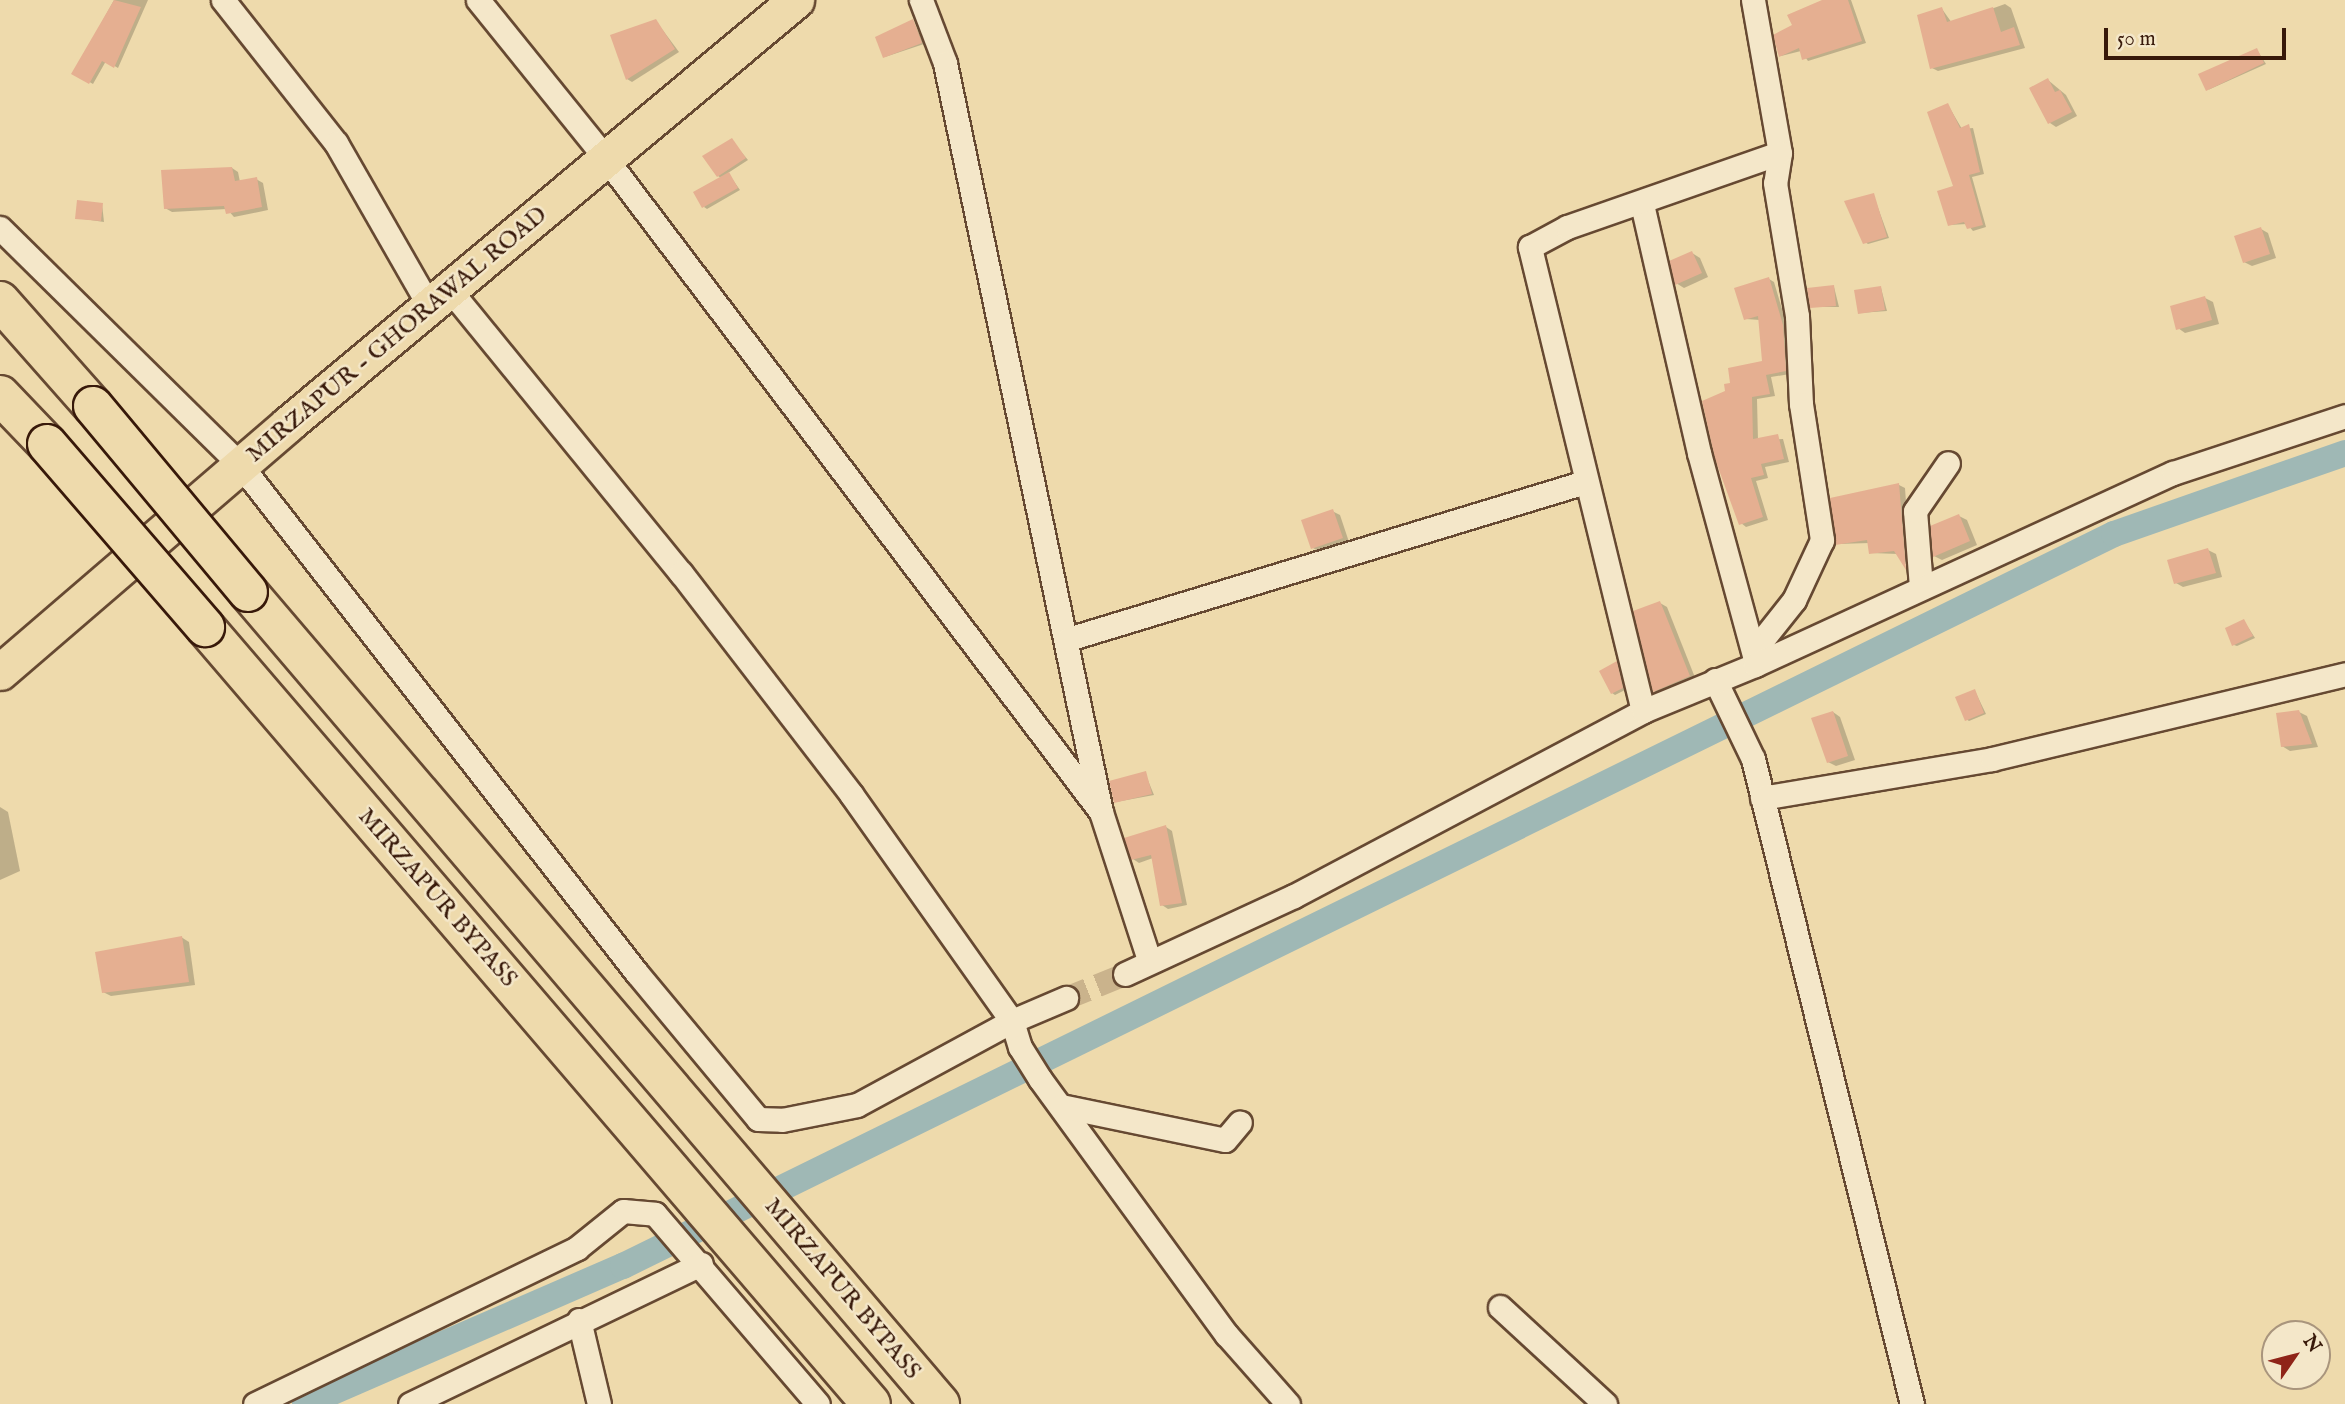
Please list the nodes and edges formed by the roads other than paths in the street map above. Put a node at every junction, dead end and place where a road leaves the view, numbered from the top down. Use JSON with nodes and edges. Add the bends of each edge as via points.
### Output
{"nodes":[{"id":1,"x":223,"y":0,"type":"edge"},
{"id":2,"x":478,"y":0,"type":"edge"},
{"id":3,"x":796,"y":0,"type":"edge"},
{"id":4,"x":921,"y":0,"type":"edge"},
{"id":5,"x":1753,"y":0,"type":"edge"},
{"id":6,"x":1780,"y":153,"type":"junction"},
{"id":7,"x":607,"y":160,"type":"junction"},
{"id":8,"x":1642,"y":204,"type":"junction"},
{"id":9,"x":0,"y":228,"type":"edge"},
{"id":10,"x":439,"y":298,"type":"junction"},
{"id":11,"x":0,"y":301,"type":"edge"},
{"id":12,"x":0,"y":395,"type":"edge"},
{"id":13,"x":2345,"y":416,"type":"edge"},
{"id":14,"x":1948,"y":463,"type":"dead end"},
{"id":15,"x":242,"y":467,"type":"junction"},
{"id":16,"x":1585,"y":482,"type":"junction"},
{"id":17,"x":1921,"y":587,"type":"junction"},
{"id":18,"x":1068,"y":639,"type":"junction"},
{"id":19,"x":1755,"y":657,"type":"junction"},
{"id":20,"x":0,"y":672,"type":"edge"},
{"id":21,"x":2345,"y":674,"type":"edge"},
{"id":22,"x":1714,"y":680,"type":"junction"},
{"id":23,"x":1643,"y":711,"type":"junction"},
{"id":24,"x":1762,"y":798,"type":"junction"},
{"id":25,"x":1101,"y":812,"type":"junction"},
{"id":26,"x":1149,"y":960,"type":"junction"},
{"id":27,"x":1125,"y":974,"type":"tunnel mouth"},
{"id":28,"x":1066,"y":998,"type":"tunnel mouth"},
{"id":29,"x":1012,"y":1021,"type":"junction"},
{"id":30,"x":1060,"y":1106,"type":"junction"},
{"id":31,"x":1240,"y":1122,"type":"dead end"},
{"id":32,"x":701,"y":1264,"type":"junction"},
{"id":33,"x":1500,"y":1307,"type":"dead end"},
{"id":34,"x":579,"y":1320,"type":"junction"},
{"id":35,"x":255,"y":1404,"type":"edge"},
{"id":36,"x":410,"y":1404,"type":"edge"},
{"id":37,"x":598,"y":1404,"type":"edge"},
{"id":38,"x":818,"y":1404,"type":"edge"},
{"id":39,"x":871,"y":1404,"type":"edge"},
{"id":40,"x":940,"y":1404,"type":"edge"},
{"id":41,"x":1288,"y":1404,"type":"edge"},
{"id":42,"x":1605,"y":1404,"type":"edge"},
{"id":43,"x":1912,"y":1404,"type":"edge"}],
"edges":[{"from":1,"to":10,"type":"street","via":[[336,143]]},
{"from":2,"to":7,"type":"street"},
{"from":3,"to":7,"type":"main road","name":"MIRZAPUR - GHORAWAL ROAD"},
{"from":4,"to":18,"type":"street","via":[[945,63],[997,329]]},
{"from":5,"to":6,"type":"street"},
{"from":6,"to":8,"type":"street"},
{"from":6,"to":19,"type":"street","via":[[1775,183],[1797,316],[1801,404],[1822,540],[1794,600]]},
{"from":7,"to":10,"type":"main road","name":"MIRZAPUR - GHORAWAL ROAD"},
{"from":7,"to":25,"type":"street"},
{"from":8,"to":16,"type":"street","via":[[1567,227],[1531,247]]},
{"from":8,"to":19,"type":"street","via":[[1699,453]]},
{"from":9,"to":15,"type":"street"},
{"from":10,"to":15,"type":"main road","name":"MIRZAPUR - GHORAWAL ROAD"},
{"from":10,"to":29,"type":"street","via":[[690,584],[850,794]]},
{"from":11,"to":40,"type":"highway","name":"MIRZAPUR BYPASS","bridge":true},
{"from":12,"to":39,"type":"highway","name":"MIRZAPUR BYPASS","bridge":true,"via":[[205,626]]},
{"from":13,"to":17,"type":"street","via":[[2173,473]]},
{"from":14,"to":17,"type":"street","via":[[1915,511]]},
{"from":15,"to":20,"type":"main road","name":"MIRZAPUR - GHORAWAL ROAD"},
{"from":15,"to":29,"type":"street","via":[[636,972],[758,1119],[857,1105]]},
{"from":16,"to":18,"type":"street"},
{"from":16,"to":23,"type":"street"},
{"from":17,"to":19,"type":"street"},
{"from":18,"to":25,"type":"street"},
{"from":19,"to":22,"type":"street"},
{"from":21,"to":24,"type":"street","via":[[1992,759]]},
{"from":22,"to":23,"type":"street"},
{"from":22,"to":24,"type":"street","via":[[1753,759]]},
{"from":23,"to":26,"type":"street","via":[[1294,896]]},
{"from":24,"to":43,"type":"street"},
{"from":25,"to":26,"type":"street"},
{"from":26,"to":27,"type":"street"},
{"from":28,"to":29,"type":"street"},
{"from":29,"to":30,"type":"street","via":[[1020,1047]]},
{"from":30,"to":31,"type":"street","via":[[1226,1140]]},
{"from":30,"to":41,"type":"street","via":[[1227,1335]]},
{"from":32,"to":34,"type":"street"},
{"from":32,"to":35,"type":"street","via":[[655,1214],[624,1211],[577,1248]]},
{"from":32,"to":38,"type":"street"},
{"from":33,"to":42,"type":"street"},
{"from":34,"to":36,"type":"street"},
{"from":34,"to":37,"type":"street"}]}
